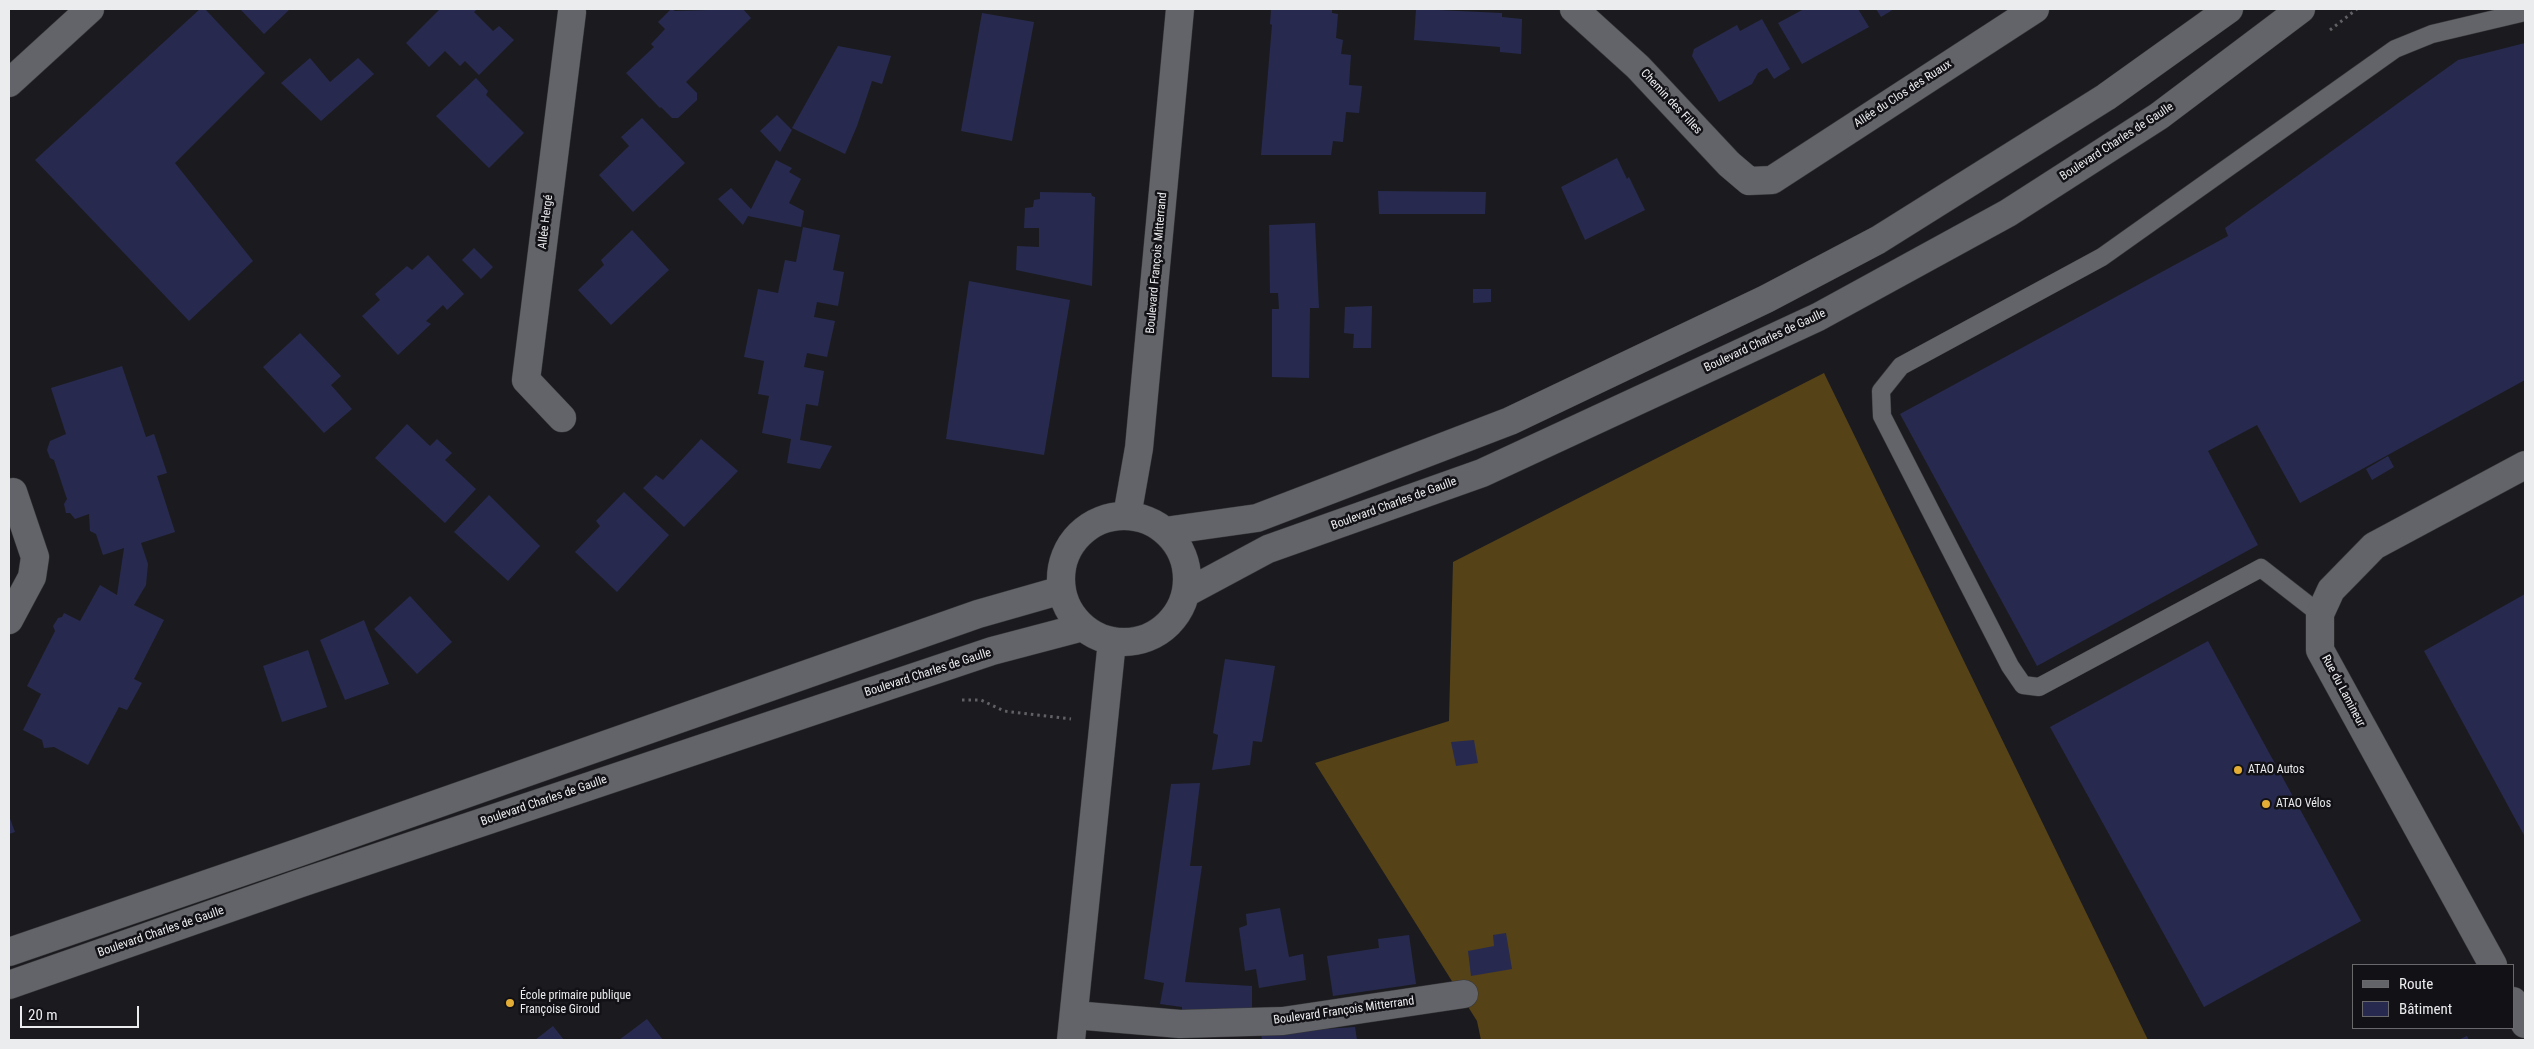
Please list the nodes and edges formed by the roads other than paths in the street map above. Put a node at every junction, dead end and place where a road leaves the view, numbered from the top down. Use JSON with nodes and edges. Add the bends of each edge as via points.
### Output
{"nodes":[{"id":1,"x":90,"y":9,"type":"edge"},
{"id":2,"x":1180,"y":9,"type":"edge"},
{"id":3,"x":1574,"y":9,"type":"edge"},
{"id":4,"x":2035,"y":9,"type":"edge"},
{"id":5,"x":2229,"y":9,"type":"edge"},
{"id":6,"x":2301,"y":9,"type":"edge"},
{"id":7,"x":572,"y":10,"type":"edge"},
{"id":8,"x":2525,"y":12,"type":"edge"},
{"id":9,"x":9,"y":83,"type":"edge"},
{"id":10,"x":1772,"y":180,"type":"joint"},
{"id":11,"x":562,"y":418,"type":"dead end"},
{"id":12,"x":2525,"y":465,"type":"edge"},
{"id":13,"x":9,"y":493,"type":"edge"},
{"id":14,"x":1127,"y":516,"type":"junction"},
{"id":15,"x":1165,"y":530,"type":"junction"},
{"id":16,"x":1062,"y":590,"type":"junction"},
{"id":17,"x":1186,"y":593,"type":"junction"},
{"id":18,"x":2320,"y":614,"type":"junction"},
{"id":19,"x":9,"y":620,"type":"edge"},
{"id":20,"x":1083,"y":627,"type":"junction"},
{"id":21,"x":1112,"y":641,"type":"junction"},
{"id":22,"x":9,"y":952,"type":"edge"},
{"id":23,"x":2492,"y":964,"type":"edge"},
{"id":24,"x":9,"y":985,"type":"edge"},
{"id":25,"x":1464,"y":994,"type":"dead end"},
{"id":26,"x":2514,"y":1003,"type":"edge"},
{"id":27,"x":2525,"y":1024,"type":"edge"},
{"id":28,"x":1072,"y":1028,"type":"edge"}],
"edges":[{"from":1,"to":9,"type":"street"},
{"from":2,"to":14,"type":"street","name":"Boulevard François Mitterrand","via":[[1139,448]]},
{"from":3,"to":10,"type":"street","name":"Chemin des Filles","via":[[1638,67],[1728,164],[1749,181]]},
{"from":4,"to":10,"type":"street","name":"Allée du Clos des Ruaux"},
{"from":5,"to":15,"type":"street","via":[[2106,98],[1878,240],[1766,299],[1510,421],[1435,450],[1257,518]]},
{"from":6,"to":17,"type":"street","name":"Boulevard Charles de Gaulle","via":[[2159,116],[2008,213],[1818,316],[1482,473],[1268,549]]},
{"from":7,"to":11,"type":"street","name":"Allée Hergé","via":[[526,380]]},
{"from":8,"to":18,"type":"lane","via":[[2432,34],[2395,49],[2110,252],[1901,366],[1881,391],[1882,416],[2010,666],[2023,685],[2040,687],[2261,568]]},
{"from":12,"to":18,"type":"street","name":"Rue du Lamineur","via":[[2374,546],[2331,590]]},
{"from":13,"to":19,"type":"street","via":[[13,492],[35,557],[32,577]]},
{"from":14,"to":15,"type":"street","via":[[1147,520]]},
{"from":14,"to":16,"type":"street","via":[[1108,518],[1091,525],[1076,537],[1066,553],[1061,571]]},
{"from":15,"to":17,"type":"street","via":[[1184,559]]},
{"from":16,"to":20,"type":"street","via":[[1069,610]]},
{"from":16,"to":22,"type":"street","via":[[978,614]]},
{"from":17,"to":21,"type":"street","via":[[1166,626],[1151,636],[1132,641]]},
{"from":18,"to":23,"type":"street","name":"Rue du Lamineur","via":[[2320,650]]},
{"from":20,"to":21,"type":"street"},
{"from":20,"to":24,"type":"street","name":"Boulevard Charles de Gaulle","via":[[982,655],[301,883]]},
{"from":21,"to":28,"type":"street","name":"Boulevard François Mitterrand"},
{"from":25,"to":28,"type":"street","name":"Boulevard François Mitterrand","via":[[1284,1021]]},
{"from":26,"to":27,"type":"street"}]}
